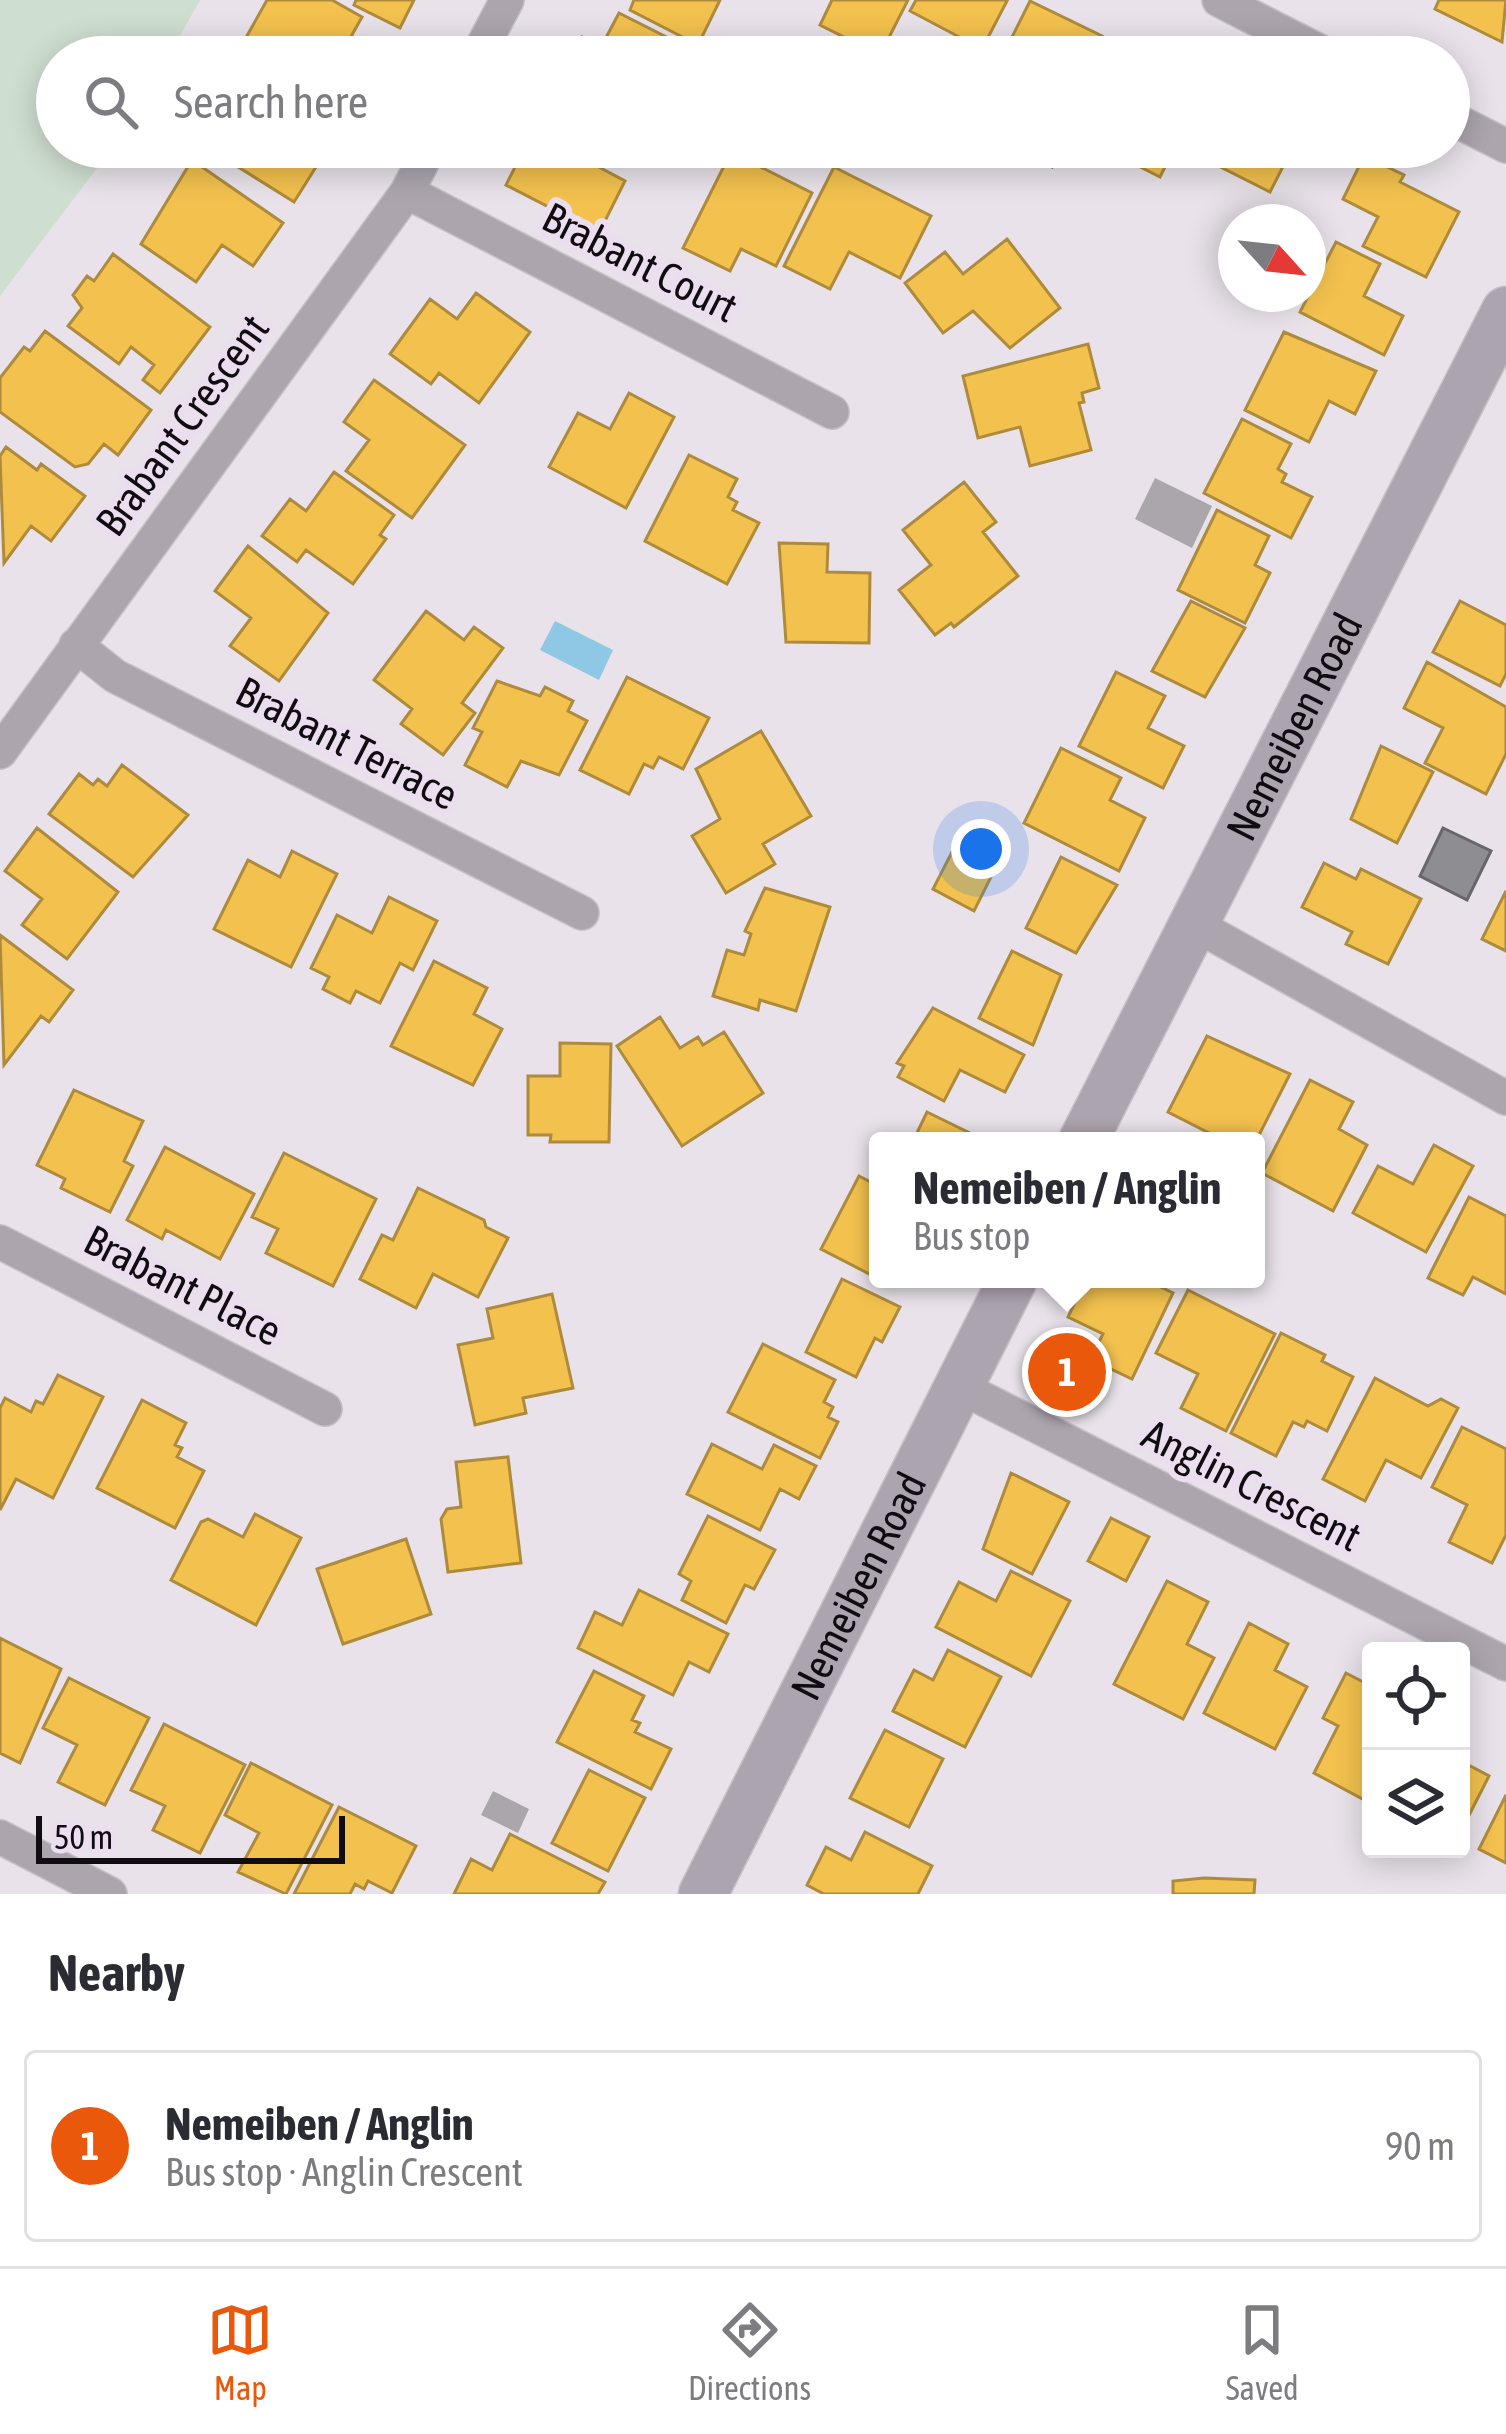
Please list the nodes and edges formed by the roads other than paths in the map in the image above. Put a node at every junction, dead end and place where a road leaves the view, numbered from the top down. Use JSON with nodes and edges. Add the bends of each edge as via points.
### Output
{"nodes":[{"id":1,"x":507,"y":0,"type":"edge"},
{"id":2,"x":1219,"y":0,"type":"edge"},
{"id":3,"x":488,"y":36,"type":"edge"},
{"id":4,"x":1289,"y":36,"type":"edge"},
{"id":5,"x":1470,"y":128,"type":"edge"},
{"id":6,"x":1506,"y":146,"type":"edge"},
{"id":7,"x":419,"y":168,"type":"edge"},
{"id":8,"x":407,"y":192,"type":"junction"},
{"id":9,"x":1506,"y":311,"type":"edge"},
{"id":10,"x":832,"y":412,"type":"dead end"},
{"id":11,"x":76,"y":645,"type":"junction"},
{"id":12,"x":0,"y":752,"type":"edge"},
{"id":13,"x":582,"y":913,"type":"dead end"},
{"id":14,"x":1194,"y":925,"type":"junction"},
{"id":15,"x":1506,"y":1098,"type":"edge"},
{"id":16,"x":1088,"y":1132,"type":"edge"},
{"id":17,"x":0,"y":1242,"type":"edge"},
{"id":18,"x":1008,"y":1288,"type":"edge"},
{"id":19,"x":958,"y":1386,"type":"junction"},
{"id":20,"x":325,"y":1409,"type":"dead end"},
{"id":21,"x":1506,"y":1664,"type":"edge"},
{"id":22,"x":0,"y":1837,"type":"edge"},
{"id":23,"x":110,"y":1894,"type":"edge"},
{"id":24,"x":703,"y":1894,"type":"edge"}],
"edges":[{"from":1,"to":3,"type":"street"},
{"from":2,"to":4,"type":"street"},
{"from":5,"to":6,"type":"street"},
{"from":7,"to":8,"type":"street","name":"Brabant Crescent"},
{"from":8,"to":10,"type":"street","name":"Brabant Court"},
{"from":8,"to":11,"type":"street","name":"Brabant Crescent"},
{"from":9,"to":14,"type":"street","name":"Nemeiben Road"},
{"from":11,"to":12,"type":"street","name":"Brabant Crescent"},
{"from":11,"to":13,"type":"street","name":"Brabant Terrace","via":[[115,676]]},
{"from":14,"to":15,"type":"street"},
{"from":14,"to":16,"type":"street","name":"Nemeiben Road"},
{"from":17,"to":20,"type":"street","name":"Brabant Place"},
{"from":18,"to":19,"type":"street","name":"Nemeiben Road"},
{"from":19,"to":21,"type":"street","name":"Anglin Crescent"},
{"from":19,"to":24,"type":"street","name":"Nemeiben Road"},
{"from":22,"to":23,"type":"street"}]}
